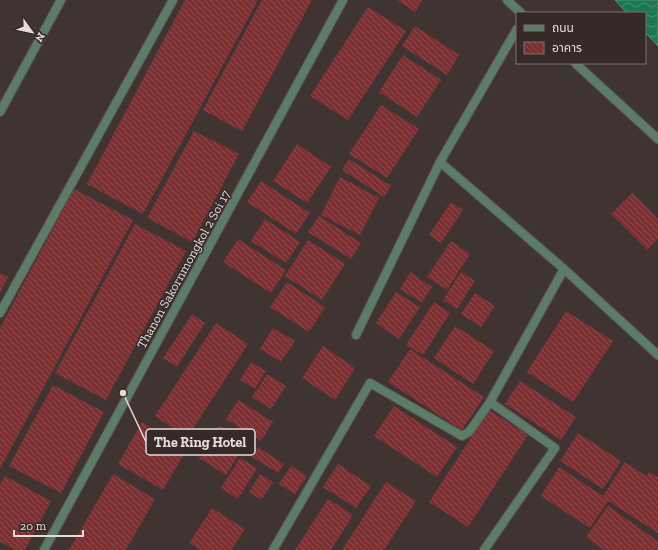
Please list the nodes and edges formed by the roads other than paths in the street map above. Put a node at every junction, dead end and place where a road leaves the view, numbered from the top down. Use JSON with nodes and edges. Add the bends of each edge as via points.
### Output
{"nodes":[{"id":1,"x":61,"y":0,"type":"edge"},
{"id":2,"x":173,"y":0,"type":"edge"},
{"id":3,"x":344,"y":0,"type":"edge"},
{"id":4,"x":507,"y":0,"type":"edge"},
{"id":5,"x":520,"y":12,"type":"edge"},
{"id":6,"x":516,"y":31,"type":"edge"},
{"id":7,"x":577,"y":64,"type":"edge"},
{"id":8,"x":0,"y":112,"type":"edge"},
{"id":9,"x":658,"y":139,"type":"edge"},
{"id":10,"x":440,"y":162,"type":"junction"},
{"id":11,"x":564,"y":269,"type":"junction"},
{"id":12,"x":0,"y":313,"type":"edge"},
{"id":13,"x":356,"y":335,"type":"dead end"},
{"id":14,"x":658,"y":355,"type":"edge"},
{"id":15,"x":490,"y":402,"type":"junction"},
{"id":16,"x":44,"y":550,"type":"edge"},
{"id":17,"x":273,"y":550,"type":"edge"},
{"id":18,"x":484,"y":550,"type":"edge"}],
"edges":[{"from":1,"to":8,"type":"street"},
{"from":2,"to":12,"type":"street"},
{"from":3,"to":16,"type":"street","name":"Thanon Sakornmongkol 2 Soi 17"},
{"from":4,"to":5,"type":"street"},
{"from":6,"to":10,"type":"street"},
{"from":7,"to":9,"type":"street"},
{"from":10,"to":11,"type":"street"},
{"from":10,"to":13,"type":"street"},
{"from":11,"to":14,"type":"street"},
{"from":11,"to":15,"type":"street"},
{"from":15,"to":17,"type":"street","via":[[468,432],[462,436],[370,383]]},
{"from":15,"to":18,"type":"street","via":[[555,448]]}]}
